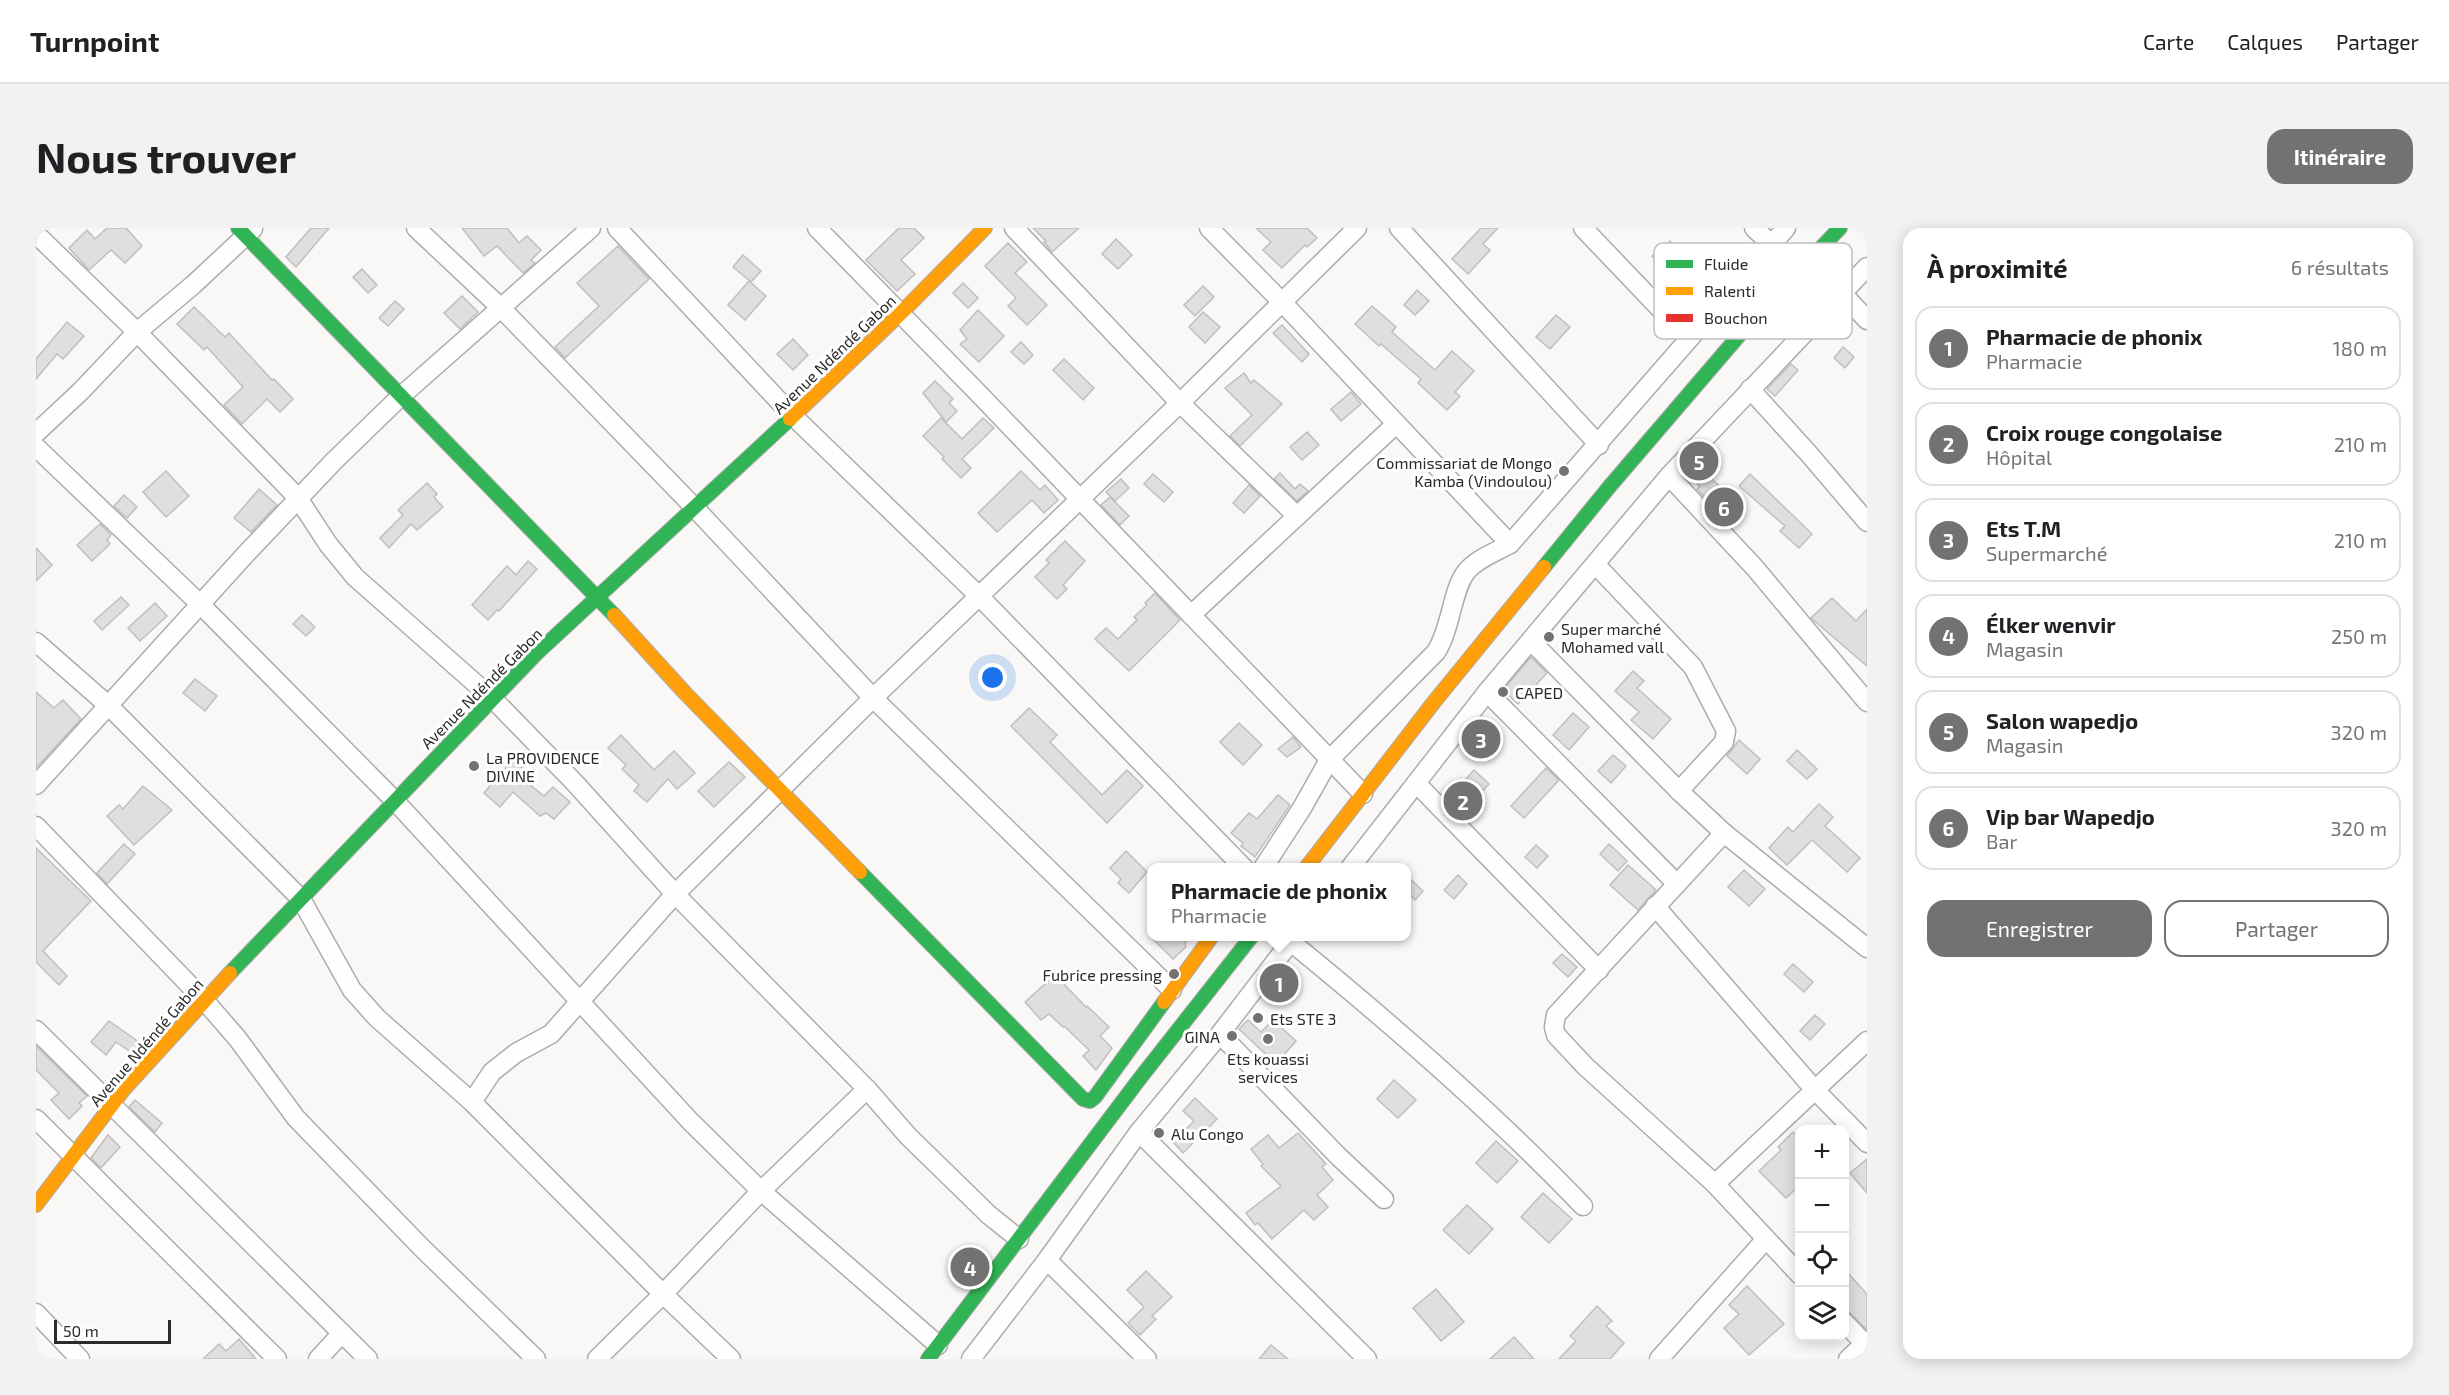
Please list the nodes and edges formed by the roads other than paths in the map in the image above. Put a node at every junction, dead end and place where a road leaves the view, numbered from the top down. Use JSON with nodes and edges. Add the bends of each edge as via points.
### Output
{"nodes":[{"id":1,"x":416,"y":228,"type":"edge"},
{"id":2,"x":591,"y":228,"type":"edge"},
{"id":3,"x":617,"y":228,"type":"edge"},
{"id":4,"x":817,"y":228,"type":"edge"},
{"id":5,"x":985,"y":228,"type":"edge"},
{"id":6,"x":1014,"y":228,"type":"edge"},
{"id":7,"x":1209,"y":228,"type":"edge"},
{"id":8,"x":1357,"y":228,"type":"edge"},
{"id":9,"x":1399,"y":228,"type":"edge"},
{"id":10,"x":1583,"y":228,"type":"edge"},
{"id":11,"x":1754,"y":228,"type":"edge"},
{"id":12,"x":1786,"y":228,"type":"edge"},
{"id":13,"x":1840,"y":228,"type":"edge"},
{"id":14,"x":246,"y":230,"type":"edge"},
{"id":15,"x":36,"y":234,"type":"edge"},
{"id":16,"x":1770,"y":243,"type":"edge"},
{"id":17,"x":1772,"y":243,"type":"edge"},
{"id":18,"x":1826,"y":243,"type":"edge"},
{"id":19,"x":1867,"y":267,"type":"edge"},
{"id":20,"x":1852,"y":283,"type":"edge"},
{"id":21,"x":1281,"y":301,"type":"junction"},
{"id":22,"x":1654,"y":302,"type":"edge"},
{"id":23,"x":1852,"y":304,"type":"edge"},
{"id":24,"x":501,"y":308,"type":"junction"},
{"id":25,"x":901,"y":313,"type":"junction"},
{"id":26,"x":1867,"y":320,"type":"edge"},
{"id":27,"x":137,"y":332,"type":"junction"},
{"id":28,"x":1687,"y":339,"type":"edge"},
{"id":29,"x":1735,"y":339,"type":"edge"},
{"id":30,"x":1798,"y":339,"type":"edge"},
{"id":31,"x":1750,"y":389,"type":"junction"},
{"id":32,"x":400,"y":397,"type":"junction"},
{"id":33,"x":1180,"y":403,"type":"junction"},
{"id":34,"x":793,"y":416,"type":"junction"},
{"id":35,"x":1396,"y":424,"type":"junction"},
{"id":36,"x":36,"y":433,"type":"edge"},
{"id":37,"x":1599,"y":445,"type":"junction"},
{"id":38,"x":36,"y":447,"type":"edge"},
{"id":39,"x":1669,"y":476,"type":"junction"},
{"id":40,"x":298,"y":498,"type":"junction"},
{"id":41,"x":1080,"y":498,"type":"junction"},
{"id":42,"x":693,"y":506,"type":"junction"},
{"id":43,"x":1297,"y":516,"type":"junction"},
{"id":44,"x":1867,"y":522,"type":"edge"},
{"id":45,"x":1510,"y":544,"type":"junction"},
{"id":46,"x":1596,"y":565,"type":"junction"},
{"id":47,"x":978,"y":596,"type":"junction"},
{"id":48,"x":598,"y":598,"type":"junction"},
{"id":49,"x":201,"y":605,"type":"junction"},
{"id":50,"x":1191,"y":615,"type":"junction"},
{"id":51,"x":1531,"y":640,"type":"junction"},
{"id":52,"x":36,"y":642,"type":"edge"},
{"id":53,"x":1487,"y":692,"type":"junction"},
{"id":54,"x":873,"y":698,"type":"junction"},
{"id":55,"x":493,"y":699,"type":"junction"},
{"id":56,"x":1867,"y":702,"type":"edge"},
{"id":57,"x":109,"y":706,"type":"junction"},
{"id":58,"x":1329,"y":760,"type":"junction"},
{"id":59,"x":1416,"y":783,"type":"junction"},
{"id":60,"x":36,"y":784,"type":"edge"},
{"id":61,"x":781,"y":790,"type":"junction"},
{"id":62,"x":1679,"y":791,"type":"junction"},
{"id":63,"x":1363,"y":794,"type":"junction"},
{"id":64,"x":395,"y":801,"type":"junction"},
{"id":65,"x":36,"y":826,"type":"edge"},
{"id":66,"x":1724,"y":832,"type":"junction"},
{"id":67,"x":1240,"y":863,"type":"edge"},
{"id":68,"x":1266,"y":863,"type":"edge"},
{"id":69,"x":1309,"y":863,"type":"edge"},
{"id":70,"x":1353,"y":863,"type":"edge"},
{"id":71,"x":1677,"y":884,"type":"junction"},
{"id":72,"x":675,"y":894,"type":"junction"},
{"id":73,"x":301,"y":899,"type":"junction"},
{"id":74,"x":1655,"y":906,"type":"junction"},
{"id":75,"x":1208,"y":941,"type":"edge"},
{"id":76,"x":1248,"y":941,"type":"edge"},
{"id":77,"x":1291,"y":941,"type":"edge"},
{"id":78,"x":1295,"y":941,"type":"edge"},
{"id":79,"x":1867,"y":948,"type":"edge"},
{"id":80,"x":1599,"y":970,"type":"junction"},
{"id":81,"x":1172,"y":990,"type":"junction"},
{"id":82,"x":204,"y":1000,"type":"junction"},
{"id":83,"x":579,"y":1001,"type":"junction"},
{"id":84,"x":36,"y":1030,"type":"edge"},
{"id":85,"x":1220,"y":1034,"type":"junction"},
{"id":86,"x":1867,"y":1041,"type":"edge"},
{"id":87,"x":867,"y":1089,"type":"junction"},
{"id":88,"x":1814,"y":1089,"type":"junction"},
{"id":89,"x":472,"y":1102,"type":"junction"},
{"id":90,"x":112,"y":1105,"type":"junction"},
{"id":91,"x":36,"y":1119,"type":"edge"},
{"id":92,"x":1139,"y":1132,"type":"junction"},
{"id":93,"x":1867,"y":1143,"type":"edge"},
{"id":94,"x":73,"y":1154,"type":"junction"},
{"id":95,"x":1715,"y":1184,"type":"junction"},
{"id":96,"x":761,"y":1191,"type":"junction"},
{"id":97,"x":1384,"y":1199,"type":"dead end"},
{"id":98,"x":36,"y":1205,"type":"edge"},
{"id":99,"x":1583,"y":1206,"type":"dead end"},
{"id":100,"x":1019,"y":1239,"type":"junction"},
{"id":101,"x":1766,"y":1239,"type":"junction"},
{"id":102,"x":1047,"y":1260,"type":"junction"},
{"id":103,"x":1795,"y":1270,"type":"edge"},
{"id":104,"x":663,"y":1294,"type":"junction"},
{"id":105,"x":36,"y":1313,"type":"edge"},
{"id":106,"x":1849,"y":1327,"type":"edge"},
{"id":107,"x":342,"y":1333,"type":"junction"},
{"id":108,"x":1866,"y":1344,"type":"edge"},
{"id":109,"x":933,"y":1352,"type":"edge"},
{"id":110,"x":1364,"y":1358,"type":"edge"},
{"id":111,"x":80,"y":1359,"type":"edge"},
{"id":112,"x":277,"y":1359,"type":"edge"},
{"id":113,"x":318,"y":1359,"type":"edge"},
{"id":114,"x":368,"y":1359,"type":"edge"},
{"id":115,"x":536,"y":1359,"type":"edge"},
{"id":116,"x":597,"y":1359,"type":"edge"},
{"id":117,"x":731,"y":1359,"type":"edge"},
{"id":118,"x":971,"y":1359,"type":"edge"},
{"id":119,"x":1147,"y":1359,"type":"edge"},
{"id":120,"x":1659,"y":1359,"type":"edge"},
{"id":121,"x":1848,"y":1359,"type":"edge"}],
"edges":[{"from":1,"to":24,"type":"street"},
{"from":2,"to":24,"type":"street"},
{"from":3,"to":34,"type":"street"},
{"from":4,"to":25,"type":"street"},
{"from":5,"to":25,"type":"main road","name":"Avenue Ndéndé Gabon"},
{"from":6,"to":33,"type":"street"},
{"from":7,"to":21,"type":"street"},
{"from":8,"to":21,"type":"street"},
{"from":9,"to":37,"type":"street"},
{"from":10,"to":22,"type":"street"},
{"from":11,"to":16,"type":"street"},
{"from":12,"to":17,"type":"street"},
{"from":13,"to":18,"type":"main road"},
{"from":14,"to":27,"type":"street","via":[[193,285]]},
{"from":14,"to":32,"type":"main road"},
{"from":15,"to":27,"type":"street"},
{"from":19,"to":20,"type":"street"},
{"from":21,"to":33,"type":"street"},
{"from":21,"to":35,"type":"street"},
{"from":23,"to":26,"type":"street"},
{"from":24,"to":32,"type":"street"},
{"from":24,"to":42,"type":"street"},
{"from":25,"to":34,"type":"main road","name":"Avenue Ndéndé Gabon"},
{"from":25,"to":41,"type":"street"},
{"from":27,"to":36,"type":"street"},
{"from":27,"to":40,"type":"street"},
{"from":28,"to":37,"type":"street"},
{"from":29,"to":63,"type":"main road","via":[[1470,657]]},
{"from":30,"to":31,"type":"street"},
{"from":31,"to":39,"type":"street"},
{"from":31,"to":44,"type":"street"},
{"from":32,"to":40,"type":"street"},
{"from":32,"to":48,"type":"main road"},
{"from":33,"to":41,"type":"street"},
{"from":33,"to":43,"type":"street"},
{"from":34,"to":42,"type":"main road","name":"Avenue Ndéndé Gabon"},
{"from":34,"to":47,"type":"street"},
{"from":35,"to":43,"type":"street"},
{"from":35,"to":45,"type":"street"},
{"from":37,"to":45,"type":"street"},
{"from":38,"to":49,"type":"street"},
{"from":39,"to":46,"type":"street"},
{"from":39,"to":56,"type":"street","via":[[1755,568]]},
{"from":40,"to":49,"type":"street"},
{"from":40,"to":55,"type":"street","via":[[355,577]]},
{"from":41,"to":47,"type":"street"},
{"from":41,"to":50,"type":"street"},
{"from":42,"to":48,"type":"main road","name":"Avenue Ndéndé Gabon"},
{"from":42,"to":54,"type":"street"},
{"from":43,"to":50,"type":"street"},
{"from":45,"to":58,"type":"street","via":[[1465,573],[1436,652]]},
{"from":46,"to":51,"type":"street"},
{"from":46,"to":62,"type":"street","via":[[1693,667],[1724,724],[1724,742]]},
{"from":47,"to":54,"type":"street"},
{"from":47,"to":67,"type":"street"},
{"from":48,"to":55,"type":"main road","name":"Avenue Ndéndé Gabon"},
{"from":48,"to":61,"type":"main road"},
{"from":49,"to":57,"type":"street"},
{"from":49,"to":64,"type":"street"},
{"from":50,"to":58,"type":"street"},
{"from":51,"to":53,"type":"street"},
{"from":51,"to":62,"type":"street"},
{"from":52,"to":57,"type":"street"},
{"from":53,"to":59,"type":"street"},
{"from":53,"to":71,"type":"street"},
{"from":54,"to":61,"type":"street"},
{"from":54,"to":81,"type":"street"},
{"from":55,"to":64,"type":"main road","name":"Avenue Ndéndé Gabon"},
{"from":55,"to":72,"type":"street"},
{"from":57,"to":60,"type":"street"},
{"from":57,"to":73,"type":"street"},
{"from":58,"to":63,"type":"street"},
{"from":58,"to":68,"type":"street"},
{"from":59,"to":70,"type":"street"},
{"from":59,"to":80,"type":"street"},
{"from":61,"to":72,"type":"street"},
{"from":61,"to":81,"type":"main road","via":[[1083,1099],[1090,1101],[1095,1097]]},
{"from":62,"to":66,"type":"street"},
{"from":63,"to":69,"type":"main road"},
{"from":64,"to":73,"type":"main road","name":"Avenue Ndéndé Gabon"},
{"from":64,"to":83,"type":"street"},
{"from":65,"to":82,"type":"street"},
{"from":66,"to":71,"type":"street"},
{"from":66,"to":79,"type":"street"},
{"from":71,"to":74,"type":"street"},
{"from":72,"to":83,"type":"street"},
{"from":72,"to":87,"type":"street"},
{"from":73,"to":82,"type":"main road","name":"Avenue Ndéndé Gabon"},
{"from":73,"to":89,"type":"street","via":[[352,990],[377,1018]]},
{"from":74,"to":80,"type":"street"},
{"from":74,"to":88,"type":"street"},
{"from":75,"to":81,"type":"main road"},
{"from":76,"to":100,"type":"main road"},
{"from":77,"to":85,"type":"street"},
{"from":78,"to":99,"type":"street","via":[[1464,1088]]},
{"from":80,"to":95,"type":"street","via":[[1556,1015],[1556,1035]]},
{"from":82,"to":90,"type":"main road","name":"Avenue Ndéndé Gabon"},
{"from":82,"to":115,"type":"street","via":[[296,1118]]},
{"from":83,"to":89,"type":"street","via":[[551,1034],[492,1072]]},
{"from":83,"to":96,"type":"street"},
{"from":84,"to":90,"type":"street"},
{"from":85,"to":92,"type":"street"},
{"from":85,"to":97,"type":"street"},
{"from":86,"to":88,"type":"street"},
{"from":87,"to":96,"type":"street"},
{"from":87,"to":100,"type":"street","via":[[916,1144]]},
{"from":88,"to":93,"type":"street"},
{"from":88,"to":95,"type":"street"},
{"from":89,"to":104,"type":"street"},
{"from":90,"to":94,"type":"main road","name":"Avenue Ndéndé Gabon"},
{"from":90,"to":107,"type":"street"},
{"from":91,"to":94,"type":"street"},
{"from":92,"to":102,"type":"street"},
{"from":92,"to":110,"type":"street"},
{"from":94,"to":98,"type":"main road","name":"Avenue Ndéndé Gabon"},
{"from":94,"to":112,"type":"street"},
{"from":95,"to":101,"type":"street"},
{"from":96,"to":104,"type":"street"},
{"from":96,"to":109,"type":"street"},
{"from":100,"to":109,"type":"main road"},
{"from":101,"to":103,"type":"street"},
{"from":101,"to":120,"type":"street"},
{"from":102,"to":118,"type":"street"},
{"from":102,"to":119,"type":"street"},
{"from":104,"to":116,"type":"street"},
{"from":104,"to":117,"type":"street"},
{"from":105,"to":111,"type":"street"},
{"from":106,"to":108,"type":"street"},
{"from":107,"to":113,"type":"street"},
{"from":107,"to":114,"type":"street"},
{"from":108,"to":121,"type":"street"}]}
